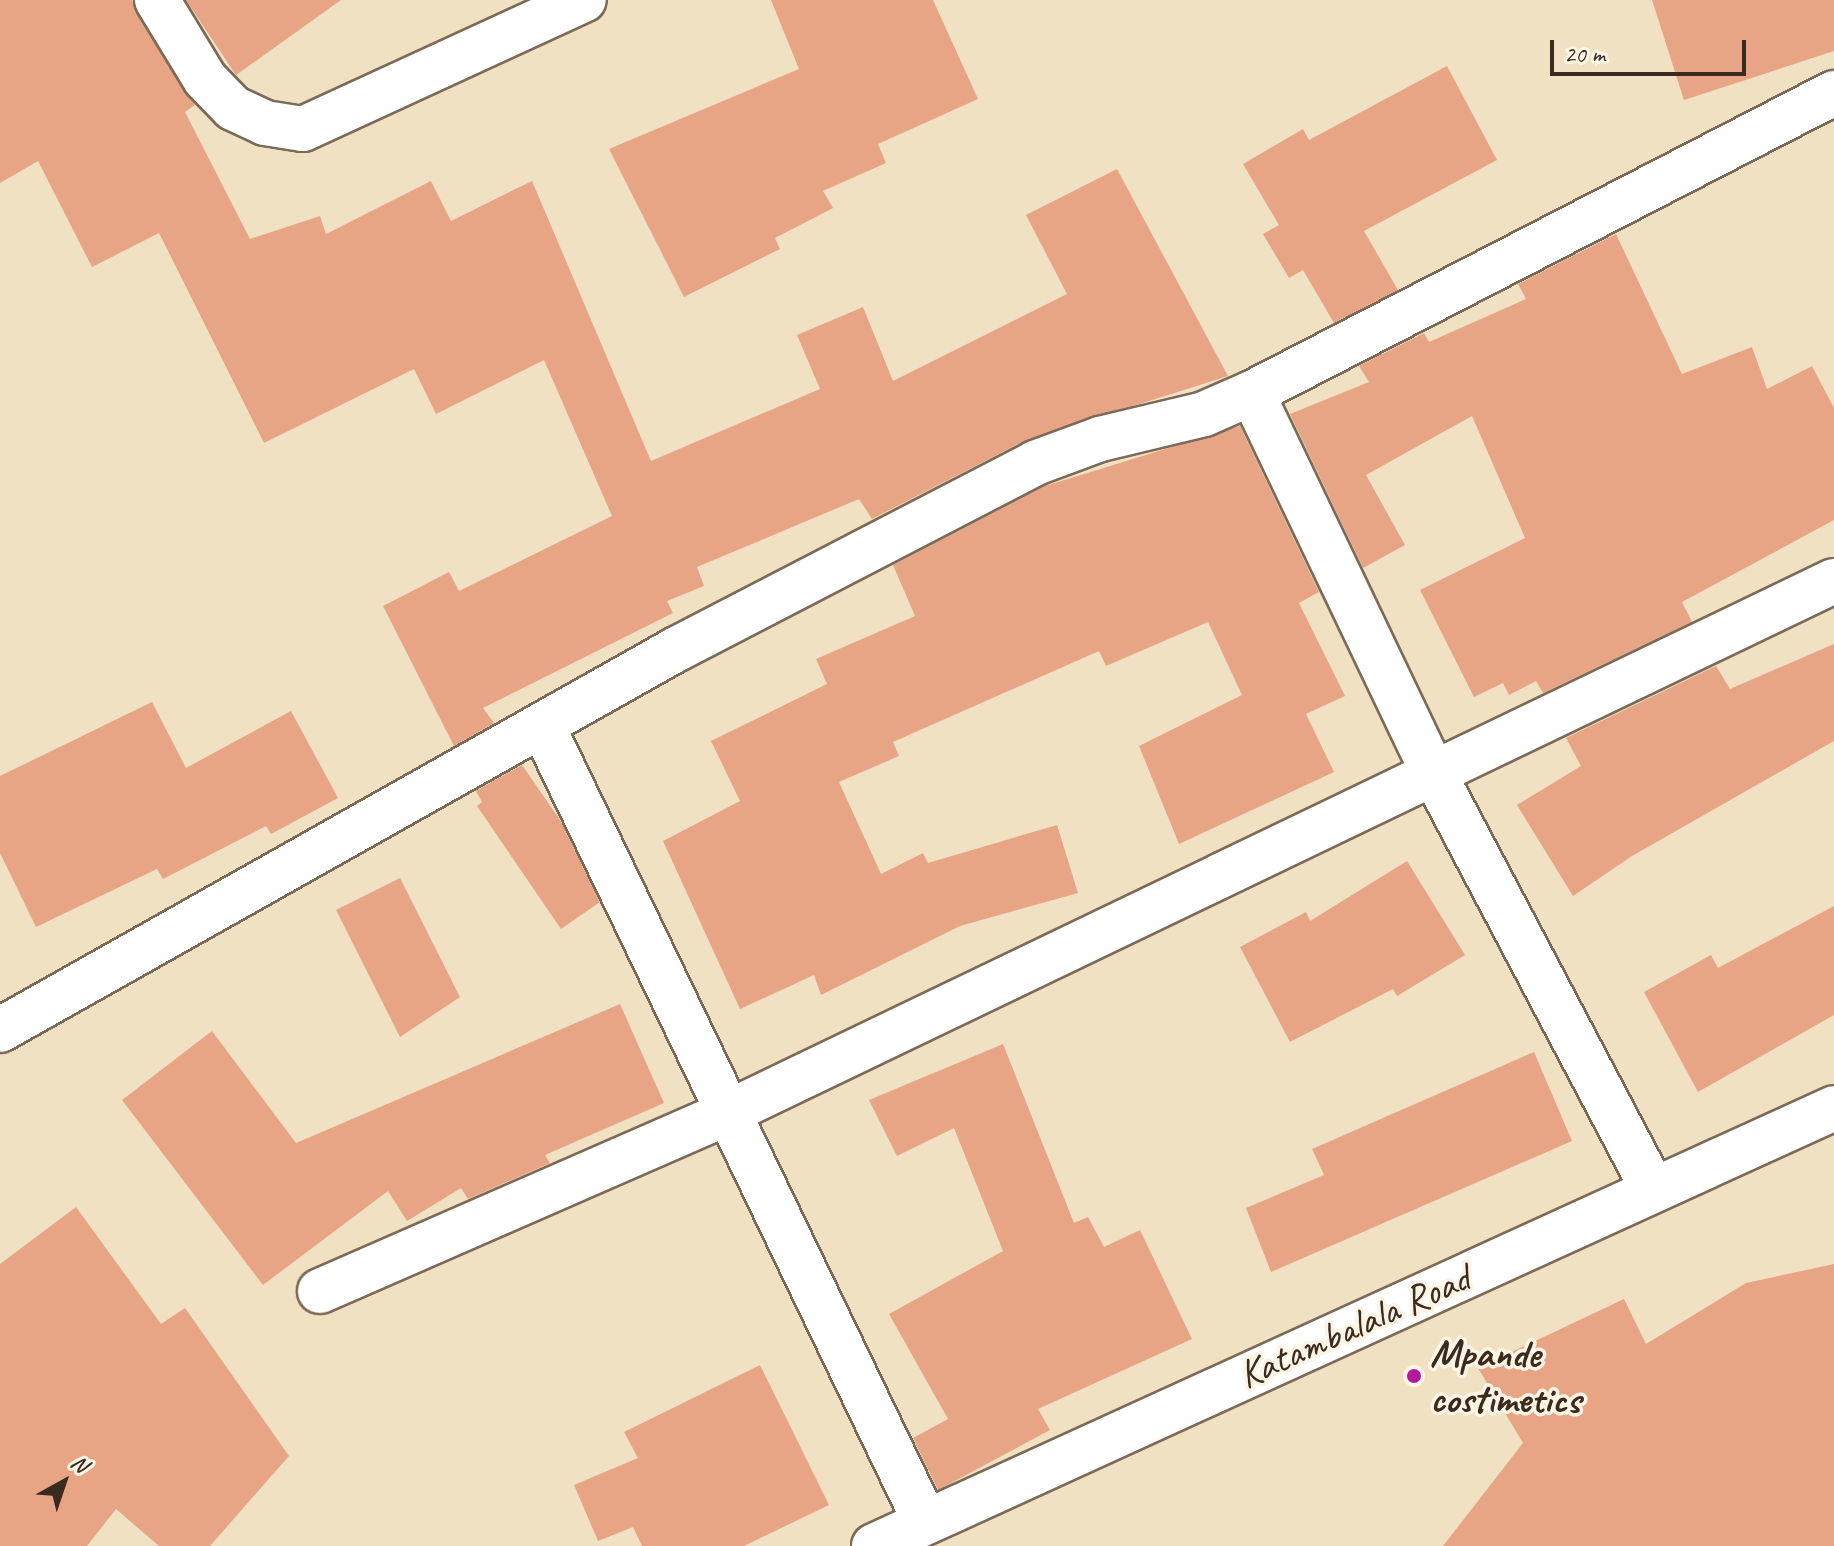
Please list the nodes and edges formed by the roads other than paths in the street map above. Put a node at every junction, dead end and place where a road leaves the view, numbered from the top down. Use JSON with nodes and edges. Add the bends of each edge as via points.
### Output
{"nodes":[{"id":1,"x":157,"y":0,"type":"edge"},
{"id":2,"x":584,"y":0,"type":"edge"},
{"id":3,"x":1834,"y":93,"type":"edge"},
{"id":4,"x":1252,"y":393,"type":"junction"},
{"id":5,"x":1834,"y":581,"type":"edge"},
{"id":6,"x":542,"y":725,"type":"junction"},
{"id":7,"x":1432,"y":770,"type":"junction"},
{"id":8,"x":0,"y":1030,"type":"edge"},
{"id":9,"x":1834,"y":1108,"type":"edge"},
{"id":10,"x":729,"y":1112,"type":"junction"},
{"id":11,"x":1653,"y":1190,"type":"junction"},
{"id":12,"x":320,"y":1291,"type":"dead end"},
{"id":13,"x":925,"y":1521,"type":"junction"},
{"id":14,"x":874,"y":1546,"type":"edge"}],
"edges":[{"from":1,"to":2,"type":"street","via":[[205,79],[233,108],[265,123],[303,129]]},
{"from":3,"to":4,"type":"street"},
{"from":4,"to":6,"type":"street","via":[[1204,414],[1100,439],[1035,463]]},
{"from":4,"to":7,"type":"street"},
{"from":5,"to":7,"type":"street"},
{"from":6,"to":8,"type":"street"},
{"from":6,"to":10,"type":"street"},
{"from":7,"to":10,"type":"street"},
{"from":7,"to":11,"type":"street"},
{"from":9,"to":11,"type":"street","name":"Katambalala Road"},
{"from":10,"to":12,"type":"street"},
{"from":10,"to":13,"type":"street"},
{"from":11,"to":13,"type":"street","name":"Katambalala Road"},
{"from":13,"to":14,"type":"street","name":"Katambalala Road"}]}
